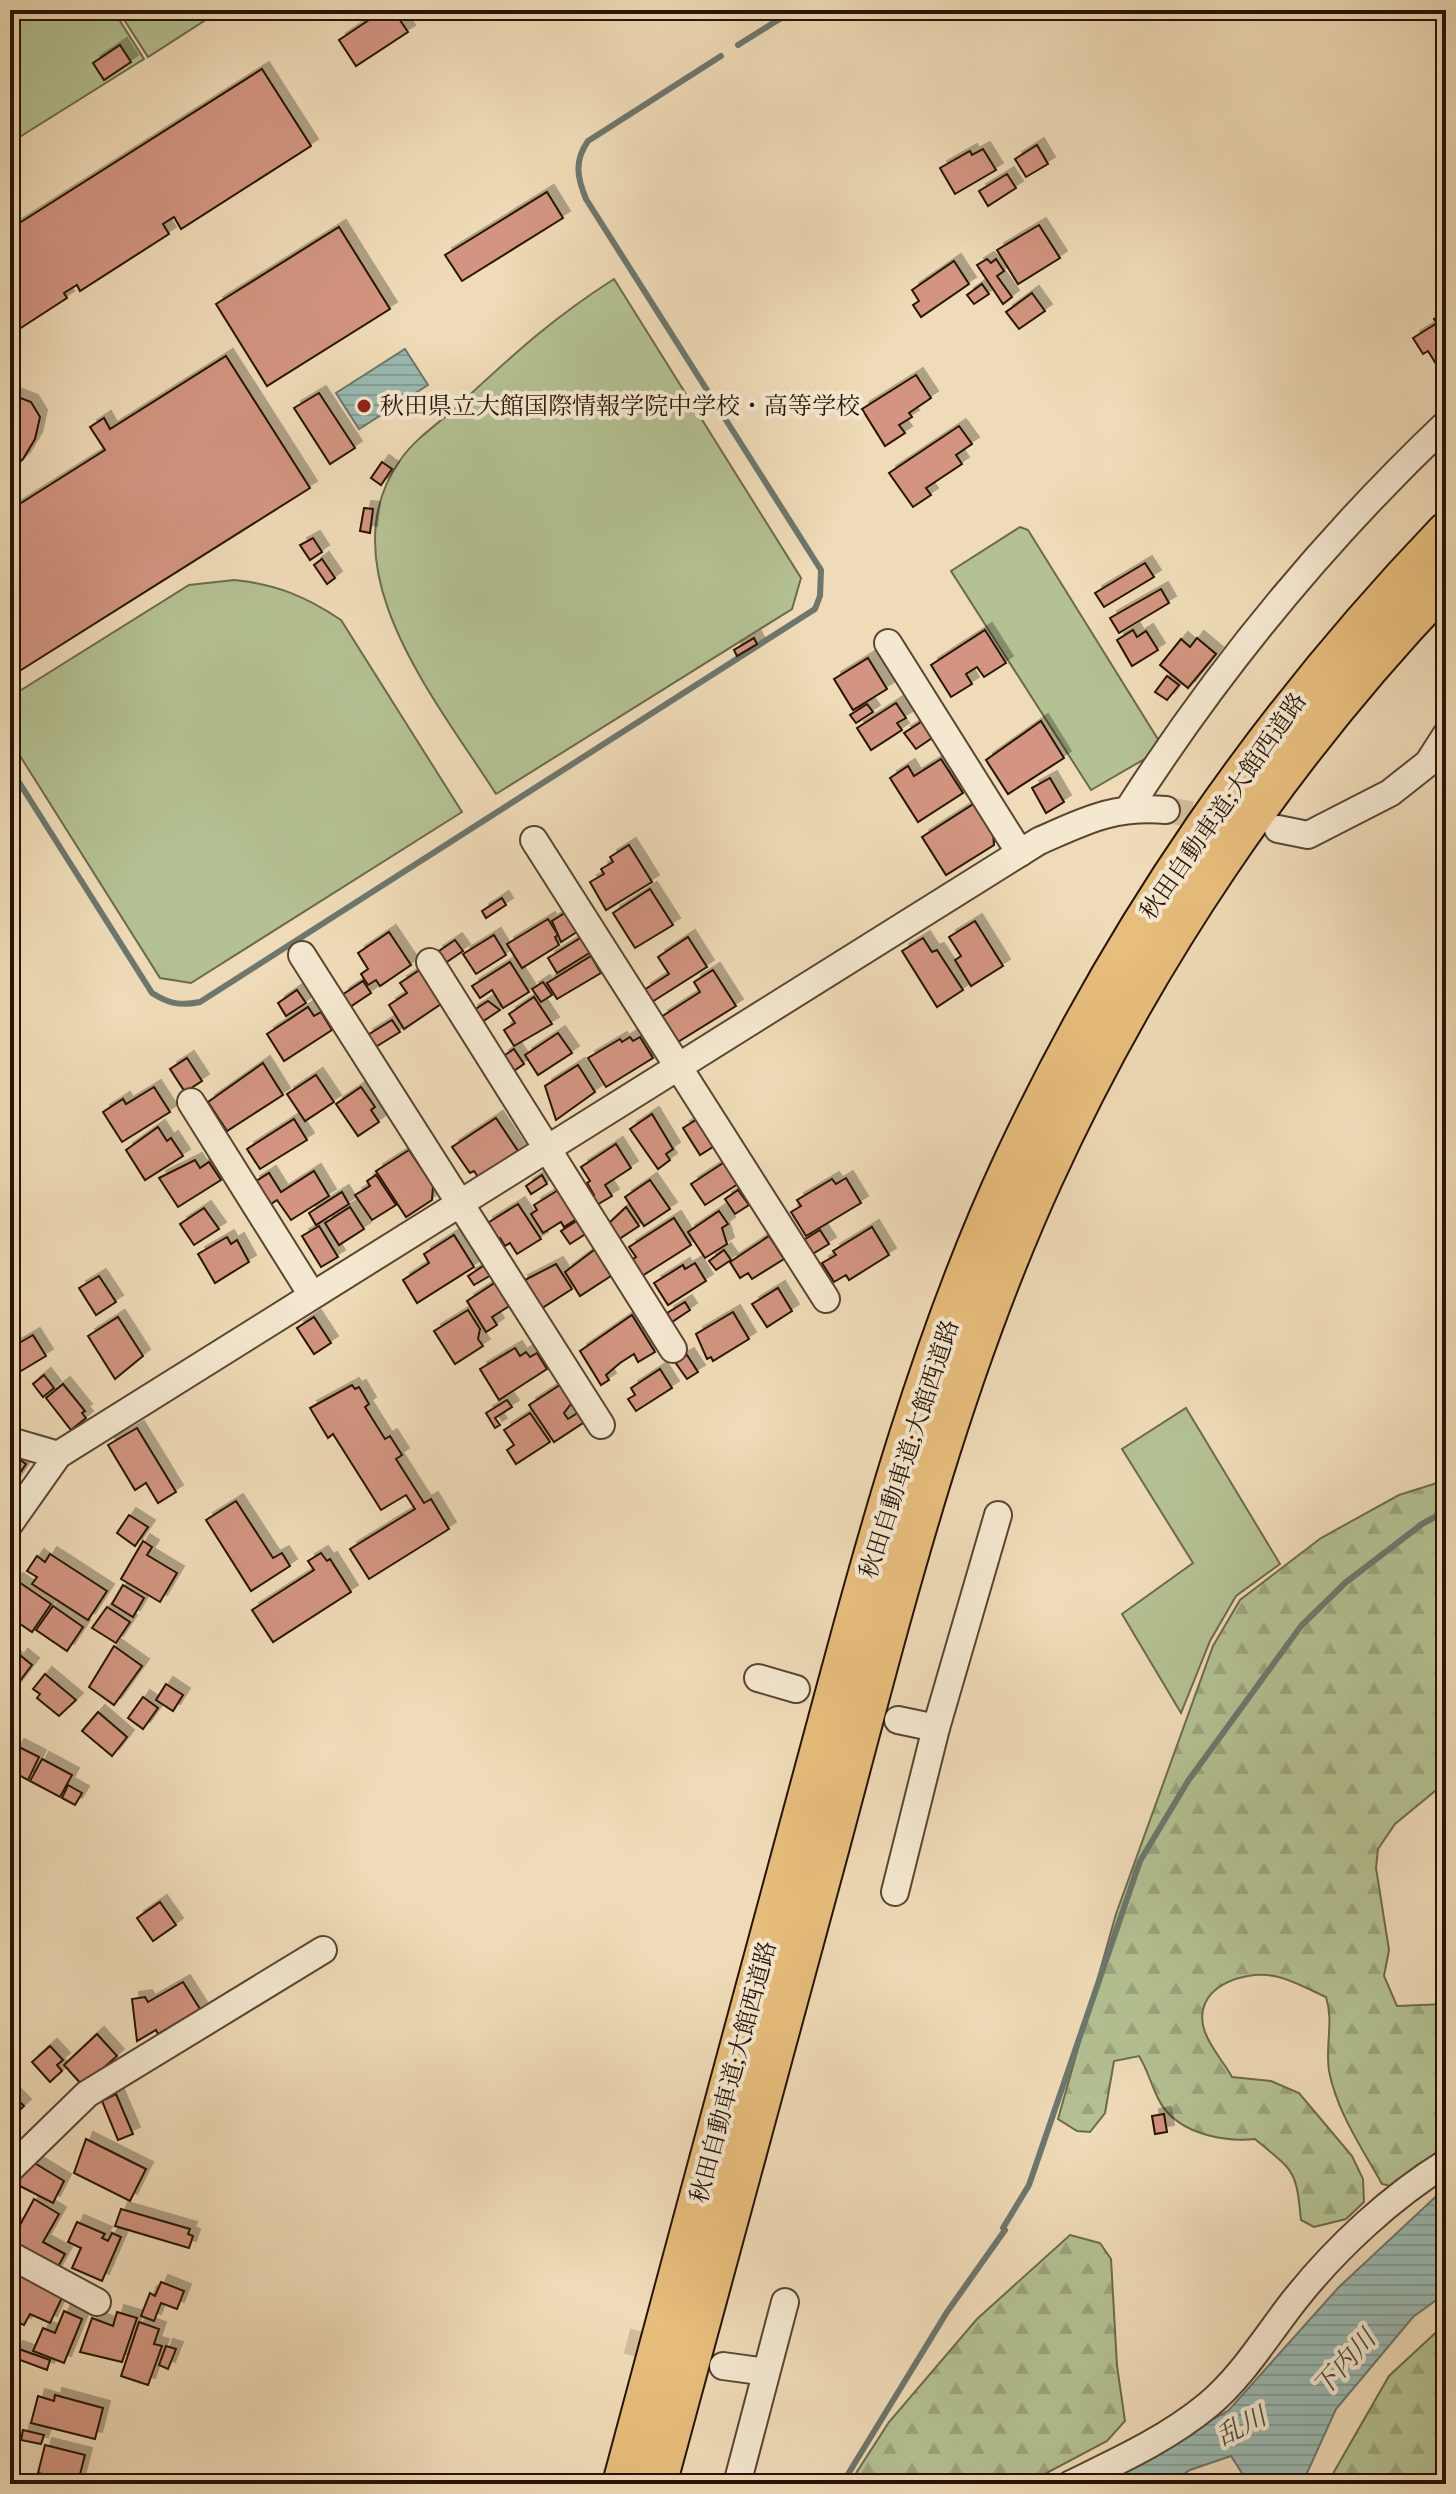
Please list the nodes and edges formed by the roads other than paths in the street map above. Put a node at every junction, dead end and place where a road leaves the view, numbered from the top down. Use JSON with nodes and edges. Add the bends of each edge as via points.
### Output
{"nodes":[{"id":1,"x":1446,"y":424,"type":"edge"},
{"id":2,"x":1446,"y":532,"type":"edge"},
{"id":3,"x":1446,"y":583,"type":"edge"},
{"id":4,"x":888,"y":643,"type":"dead end"},
{"id":5,"x":1446,"y":735,"type":"edge"},
{"id":6,"x":1129,"y":808,"type":"junction"},
{"id":7,"x":1166,"y":810,"type":"tunnel mouth"},
{"id":8,"x":1278,"y":829,"type":"dead end"},
{"id":9,"x":534,"y":840,"type":"dead end"},
{"id":10,"x":1020,"y":853,"type":"junction"},
{"id":11,"x":302,"y":955,"type":"dead end"},
{"id":12,"x":430,"y":962,"type":"dead end"},
{"id":13,"x":679,"y":1066,"type":"junction"},
{"id":14,"x":191,"y":1102,"type":"dead end"},
{"id":15,"x":547,"y":1148,"type":"junction"},
{"id":16,"x":460,"y":1203,"type":"junction"},
{"id":17,"x":312,"y":1295,"type":"junction"},
{"id":18,"x":826,"y":1299,"type":"dead end"},
{"id":19,"x":673,"y":1349,"type":"dead end"},
{"id":20,"x":601,"y":1425,"type":"dead end"},
{"id":21,"x":10,"y":1441,"type":"edge"},
{"id":22,"x":58,"y":1455,"type":"junction"},
{"id":23,"x":998,"y":1515,"type":"dead end"},
{"id":24,"x":10,"y":1523,"type":"edge"},
{"id":25,"x":758,"y":1678,"type":"dead end"},
{"id":26,"x":796,"y":1689,"type":"dead end"},
{"id":27,"x":898,"y":1720,"type":"dead end"},
{"id":28,"x":936,"y":1728,"type":"junction"},
{"id":29,"x":895,"y":1892,"type":"dead end"},
{"id":30,"x":323,"y":1950,"type":"dead end"},
{"id":31,"x":1446,"y":2163,"type":"edge"},
{"id":32,"x":10,"y":2169,"type":"edge"},
{"id":33,"x":10,"y":2255,"type":"edge"},
{"id":34,"x":97,"y":2302,"type":"dead end"},
{"id":35,"x":785,"y":2302,"type":"dead end"},
{"id":36,"x":723,"y":2366,"type":"dead end"},
{"id":37,"x":766,"y":2372,"type":"junction"},
{"id":38,"x":622,"y":2484,"type":"edge"},
{"id":39,"x":657,"y":2484,"type":"edge"},
{"id":40,"x":737,"y":2484,"type":"edge"},
{"id":41,"x":1071,"y":2484,"type":"edge"}],
"edges":[{"from":1,"to":6,"type":"street","via":[[1293,585],[1164,753]]},
{"from":2,"to":38,"type":"highway","name":"秋田自動車道;大館西道路","via":[[1306,688],[1178,861],[1064,1058],[1012,1164],[924,1390],[876,1548]]},
{"from":3,"to":39,"type":"highway","name":"秋田自動車道;大館西道路","via":[[1333,710],[1206,884],[1145,984],[1043,1180],[997,1291],[920,1524]]},
{"from":4,"to":10,"type":"street"},
{"from":5,"to":8,"type":"street","via":[[1428,763],[1390,793],[1308,835]]},
{"from":6,"to":7,"type":"street"},
{"from":6,"to":10,"type":"street","via":[[1095,816]]},
{"from":9,"to":13,"type":"street"},
{"from":10,"to":13,"type":"street"},
{"from":11,"to":16,"type":"street"},
{"from":12,"to":15,"type":"street"},
{"from":13,"to":15,"type":"street"},
{"from":13,"to":18,"type":"street"},
{"from":14,"to":17,"type":"street"},
{"from":15,"to":16,"type":"street"},
{"from":15,"to":19,"type":"street"},
{"from":16,"to":17,"type":"street"},
{"from":16,"to":20,"type":"street"},
{"from":17,"to":22,"type":"street"},
{"from":21,"to":22,"type":"street"},
{"from":22,"to":24,"type":"street"},
{"from":23,"to":28,"type":"street"},
{"from":25,"to":26,"type":"street"},
{"from":27,"to":28,"type":"street"},
{"from":28,"to":29,"type":"street"},
{"from":30,"to":32,"type":"street","via":[[87,2094]]},
{"from":31,"to":41,"type":"street","via":[[1353,2238],[1209,2404],[1134,2454]]},
{"from":33,"to":34,"type":"street"},
{"from":35,"to":37,"type":"street"},
{"from":36,"to":37,"type":"street"},
{"from":37,"to":40,"type":"street"}]}
